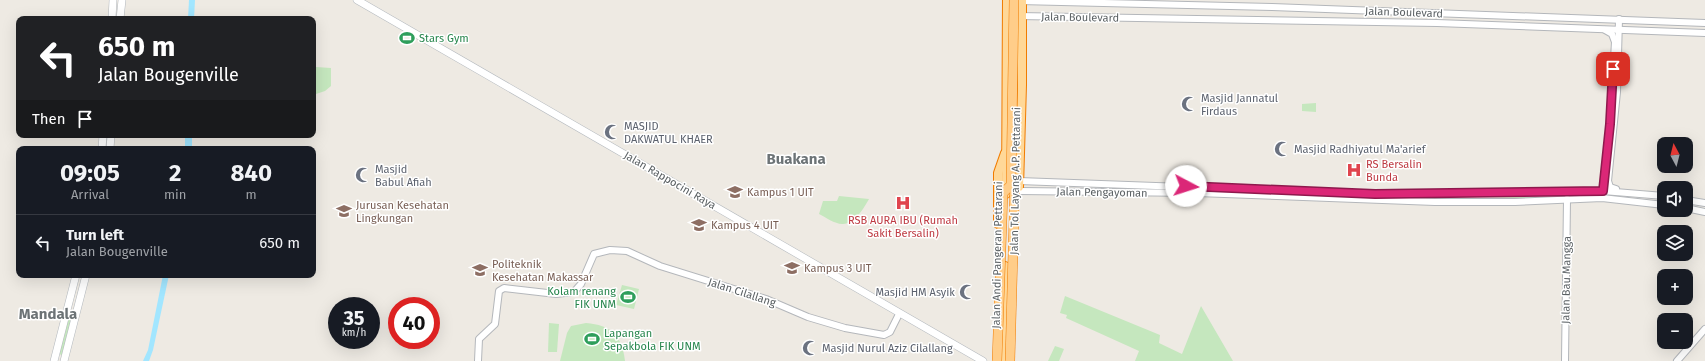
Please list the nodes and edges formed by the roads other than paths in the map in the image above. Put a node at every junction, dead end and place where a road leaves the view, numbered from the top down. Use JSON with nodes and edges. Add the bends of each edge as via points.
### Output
{"nodes":[{"id":1,"x":113,"y":0,"type":"edge"},
{"id":2,"x":122,"y":0,"type":"edge"},
{"id":3,"x":357,"y":0,"type":"edge"},
{"id":4,"x":1015,"y":0,"type":"edge"},
{"id":5,"x":112,"y":16,"type":"edge"},
{"id":6,"x":120,"y":16,"type":"edge"},
{"id":7,"x":1007,"y":16,"type":"junction"},
{"id":8,"x":1022,"y":16,"type":"junction"},
{"id":9,"x":1619,"y":19,"type":"junction"},
{"id":10,"x":1705,"y":23,"type":"edge"},
{"id":11,"x":1601,"y":29,"type":"junction"},
{"id":12,"x":1619,"y":30,"type":"junction"},
{"id":13,"x":1705,"y":33,"type":"edge"},
{"id":14,"x":1613,"y":109,"type":"junction"},
{"id":15,"x":1007,"y":151,"type":"junction"},
{"id":16,"x":1072,"y":182,"type":"junction"},
{"id":17,"x":1015,"y":183,"type":"junction"},
{"id":18,"x":1019,"y":190,"type":"junction"},
{"id":19,"x":1072,"y":191,"type":"junction"},
{"id":20,"x":1628,"y":192,"type":"junction"},
{"id":21,"x":1482,"y":194,"type":"junction"},
{"id":22,"x":1603,"y":194,"type":"junction"},
{"id":23,"x":1657,"y":195,"type":"edge"},
{"id":24,"x":1567,"y":198,"type":"junction"},
{"id":25,"x":1482,"y":202,"type":"junction"},
{"id":26,"x":1702,"y":202,"type":"edge"},
{"id":27,"x":1657,"y":203,"type":"edge"},
{"id":28,"x":1693,"y":209,"type":"edge"},
{"id":29,"x":1698,"y":210,"type":"junction"},
{"id":30,"x":1705,"y":212,"type":"edge"},
{"id":31,"x":75,"y":278,"type":"edge"},
{"id":32,"x":85,"y":278,"type":"edge"},
{"id":33,"x":1004,"y":303,"type":"junction"},
{"id":34,"x":1016,"y":303,"type":"junction"},
{"id":35,"x":899,"y":314,"type":"junction"},
{"id":36,"x":1015,"y":323,"type":"junction"},
{"id":37,"x":1003,"y":324,"type":"junction"},
{"id":38,"x":1705,"y":329,"type":"edge"},
{"id":39,"x":58,"y":361,"type":"edge"},
{"id":40,"x":478,"y":361,"type":"edge"},
{"id":41,"x":983,"y":361,"type":"edge"},
{"id":42,"x":996,"y":361,"type":"edge"},
{"id":43,"x":1002,"y":361,"type":"edge"},
{"id":44,"x":1010,"y":361,"type":"edge"},
{"id":45,"x":1014,"y":361,"type":"edge"},
{"id":46,"x":1565,"y":361,"type":"edge"},
{"id":47,"x":1677,"y":361,"type":"edge"}],
"edges":[{"from":1,"to":5,"type":"main road"},
{"from":2,"to":6,"type":"main road"},
{"from":3,"to":35,"type":"main road","name":"Jalan Rappocini Raya"},
{"from":4,"to":7,"type":"highway","name":"Jalan Andi Pangeran Pettarani"},
{"from":4,"to":8,"type":"highway"},
{"from":4,"to":9,"type":"street","name":"Jalan Boulevard"},
{"from":4,"to":17,"type":"highway","name":"Jalan Tol Layang A.P. Pettarani","bridge":true},
{"from":4,"to":44,"type":"highway","name":"Jalan Tol Layang A.P. Pettarani","bridge":true,"via":[[1017,87]]},
{"from":7,"to":8,"type":"street","name":"Jalan Boulevard"},
{"from":7,"to":15,"type":"highway","name":"Jalan Andi Pangeran Pettarani"},
{"from":8,"to":11,"type":"street","name":"Jalan Boulevard","via":[[1436,23]]},
{"from":8,"to":17,"type":"highway","via":[[1022,80]]},
{"from":9,"to":10,"type":"street","name":"Jalan Boulevard"},
{"from":9,"to":12,"type":"street"},
{"from":11,"to":12,"type":"street","name":"Jalan Boulevard"},
{"from":11,"to":14,"type":"street","via":[[1610,31],[1614,42]]},
{"from":12,"to":13,"type":"street","name":"Jalan Boulevard"},
{"from":12,"to":14,"type":"street"},
{"from":14,"to":20,"type":"street","via":[[1608,184],[1612,188]]},
{"from":14,"to":22,"type":"street"},
{"from":15,"to":33,"type":"highway","name":"Jalan Andi Pangeran Pettarani"},
{"from":15,"to":42,"type":"highway","name":"Jalan Andi Pangeran Pettarani","via":[[998,173]]},
{"from":16,"to":17,"type":"street","name":"Jalan Pengayoman"},
{"from":16,"to":19,"type":"street"},
{"from":16,"to":21,"type":"street","name":"Jalan Pengayoman","via":[[1375,194]]},
{"from":17,"to":18,"type":"highway"},
{"from":17,"to":42,"type":"highway","bridge":true,"via":[[1003,193]]},
{"from":18,"to":19,"type":"street","name":"Jalan Pengayoman"},
{"from":18,"to":34,"type":"highway"},
{"from":19,"to":25,"type":"street","name":"Jalan Pengayoman"},
{"from":20,"to":22,"type":"street","name":"Jalan Pengayoman"},
{"from":20,"to":23,"type":"street","name":"Jalan Pengayoman"},
{"from":21,"to":22,"type":"street","name":"Jalan Pengayoman"},
{"from":21,"to":25,"type":"street"},
{"from":22,"to":24,"type":"street","name":"Jalan Pengayoman"},
{"from":22,"to":27,"type":"street","name":"Jalan Pengayoman"},
{"from":24,"to":25,"type":"street","name":"Jalan Pengayoman"},
{"from":24,"to":46,"type":"street","name":"Jalan Bau Mangga"},
{"from":26,"to":29,"type":"street"},
{"from":28,"to":29,"type":"street"},
{"from":29,"to":30,"type":"street"},
{"from":31,"to":39,"type":"main road"},
{"from":32,"to":39,"type":"main road"},
{"from":33,"to":34,"type":"highway","via":[[1009,309]]},
{"from":33,"to":37,"type":"highway","name":"Jalan Andi Pangeran Pettarani"},
{"from":34,"to":36,"type":"highway"},
{"from":35,"to":40,"type":"street","name":"Jalan Cilallang","via":[[890,332],[884,335],[845,328],[808,317],[750,294],[669,269],[634,254],[620,250],[604,251],[594,254],[577,289],[570,293],[502,289],[498,294],[495,324],[479,339]]},
{"from":35,"to":41,"type":"main road","name":"Jalan Rappocini Raya"},
{"from":36,"to":37,"type":"highway","via":[[1010,317],[1006,318]]},
{"from":36,"to":45,"type":"highway"},
{"from":37,"to":43,"type":"highway","name":"Jalan Andi Pangeran Pettarani"},
{"from":38,"to":47,"type":"street"}]}
